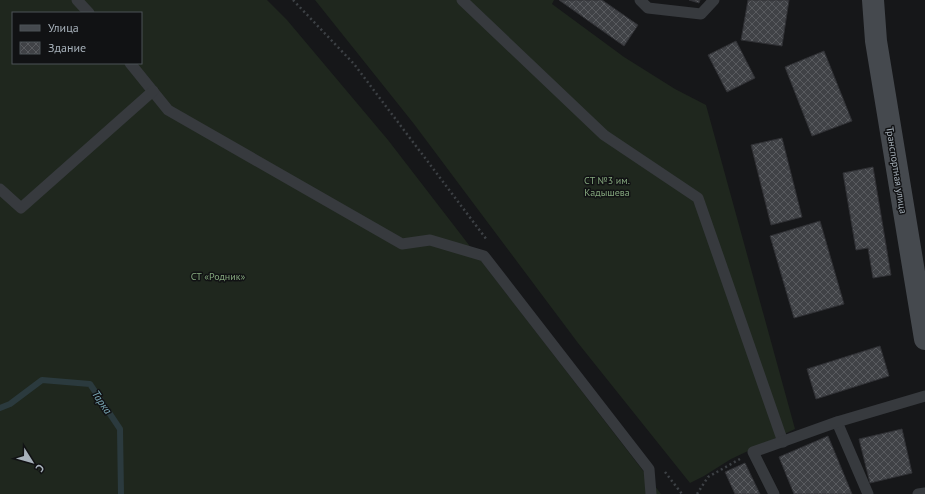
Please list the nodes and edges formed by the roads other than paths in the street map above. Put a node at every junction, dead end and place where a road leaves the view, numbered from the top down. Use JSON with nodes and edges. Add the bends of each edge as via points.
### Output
{"nodes":[{"id":1,"x":77,"y":0,"type":"edge"},
{"id":2,"x":462,"y":0,"type":"edge"},
{"id":3,"x":640,"y":0,"type":"edge"},
{"id":4,"x":714,"y":0,"type":"edge"},
{"id":5,"x":873,"y":0,"type":"edge"},
{"id":6,"x":88,"y":12,"type":"edge"},
{"id":7,"x":131,"y":64,"type":"edge"},
{"id":8,"x":153,"y":91,"type":"junction"},
{"id":9,"x":0,"y":189,"type":"edge"},
{"id":10,"x":925,"y":339,"type":"edge"},
{"id":11,"x":925,"y":396,"type":"edge"},
{"id":12,"x":836,"y":422,"type":"junction"},
{"id":13,"x":783,"y":442,"type":"junction"},
{"id":14,"x":925,"y":493,"type":"edge"},
{"id":15,"x":651,"y":494,"type":"edge"},
{"id":16,"x":774,"y":494,"type":"edge"},
{"id":17,"x":868,"y":494,"type":"edge"},
{"id":18,"x":918,"y":494,"type":"edge"}],
"edges":[{"from":1,"to":6,"type":"lane"},
{"from":2,"to":13,"type":"lane","via":[[604,135],[698,198]]},
{"from":3,"to":4,"type":"lane","via":[[648,8],[701,14]]},
{"from":5,"to":10,"type":"street","name":"Транспортная улица","via":[[876,41]]},
{"from":7,"to":8,"type":"lane"},
{"from":8,"to":9,"type":"lane","via":[[22,208]]},
{"from":8,"to":15,"type":"lane","via":[[168,110],[402,244],[430,240],[484,256],[649,469]]},
{"from":11,"to":12,"type":"lane"},
{"from":12,"to":13,"type":"lane"},
{"from":12,"to":17,"type":"lane"},
{"from":13,"to":16,"type":"lane","via":[[753,452]]},
{"from":14,"to":18,"type":"lane"}]}
